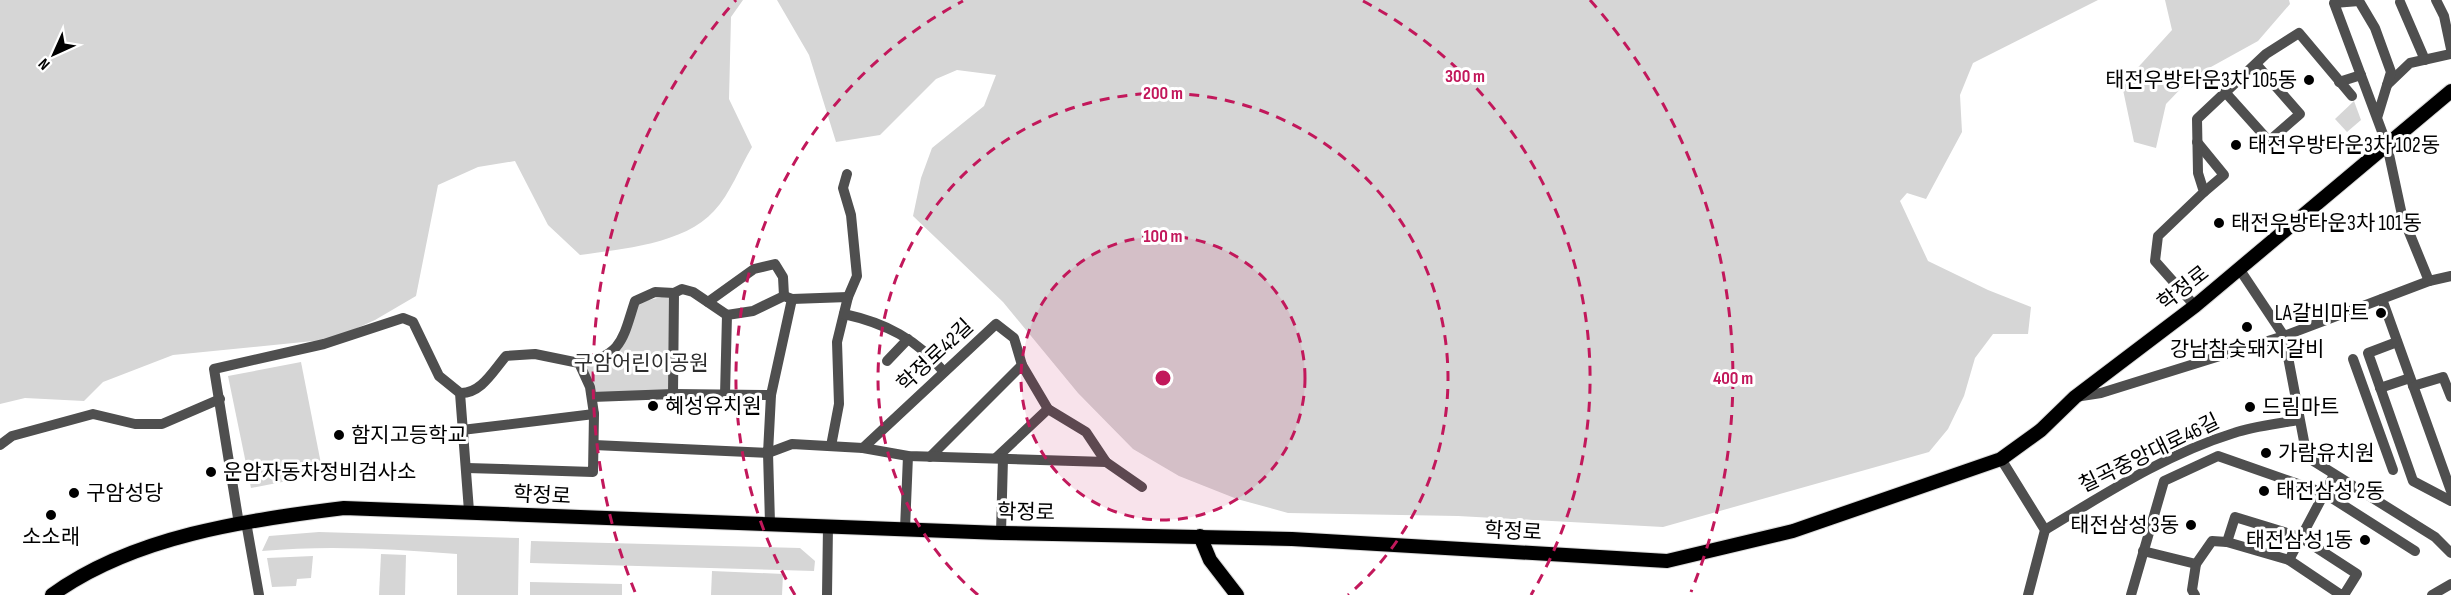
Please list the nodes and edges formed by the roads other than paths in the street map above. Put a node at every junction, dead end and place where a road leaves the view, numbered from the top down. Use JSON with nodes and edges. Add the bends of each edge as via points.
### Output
{"nodes":[{"id":1,"x":2436,"y":0,"type":"edge"},
{"id":2,"x":2400,"y":2,"type":"dead end"},
{"id":3,"x":2451,"y":49,"type":"edge"},
{"id":4,"x":2451,"y":54,"type":"edge"},
{"id":5,"x":2425,"y":60,"type":"junction"},
{"id":6,"x":2256,"y":64,"type":"junction"},
{"id":7,"x":2361,"y":75,"type":"junction"},
{"id":8,"x":2339,"y":82,"type":"junction"},
{"id":9,"x":2387,"y":85,"type":"junction"},
{"id":10,"x":2451,"y":91,"type":"edge"},
{"id":11,"x":2225,"y":92,"type":"junction"},
{"id":12,"x":2352,"y":96,"type":"dead end"},
{"id":13,"x":2377,"y":118,"type":"junction"},
{"id":14,"x":2197,"y":142,"type":"junction"},
{"id":15,"x":2388,"y":145,"type":"junction"},
{"id":16,"x":847,"y":174,"type":"dead end"},
{"id":17,"x":2204,"y":192,"type":"junction"},
{"id":18,"x":2240,"y":270,"type":"junction"},
{"id":19,"x":2451,"y":276,"type":"edge"},
{"id":20,"x":2429,"y":281,"type":"junction"},
{"id":21,"x":674,"y":293,"type":"junction"},
{"id":22,"x":788,"y":297,"type":"junction"},
{"id":23,"x":848,"y":297,"type":"junction"},
{"id":24,"x":2382,"y":299,"type":"junction"},
{"id":25,"x":708,"y":302,"type":"junction"},
{"id":26,"x":2195,"y":306,"type":"junction"},
{"id":27,"x":843,"y":314,"type":"junction"},
{"id":28,"x":727,"y":315,"type":"junction"},
{"id":29,"x":2284,"y":336,"type":"junction"},
{"id":30,"x":908,"y":339,"type":"junction"},
{"id":31,"x":2397,"y":342,"type":"junction"},
{"id":32,"x":2353,"y":359,"type":"dead end"},
{"id":33,"x":887,"y":361,"type":"dead end"},
{"id":34,"x":579,"y":363,"type":"junction"},
{"id":35,"x":1022,"y":365,"type":"junction"},
{"id":36,"x":944,"y":372,"type":"junction"},
{"id":37,"x":2411,"y":382,"type":"junction"},
{"id":38,"x":2380,"y":388,"type":"junction"},
{"id":39,"x":460,"y":393,"type":"junction"},
{"id":40,"x":673,"y":394,"type":"junction"},
{"id":41,"x":725,"y":395,"type":"junction"},
{"id":42,"x":771,"y":395,"type":"junction"},
{"id":43,"x":592,"y":397,"type":"junction"},
{"id":44,"x":2074,"y":397,"type":"junction"},
{"id":45,"x":2451,"y":397,"type":"edge"},
{"id":46,"x":220,"y":399,"type":"junction"},
{"id":47,"x":1047,"y":409,"type":"junction"},
{"id":48,"x":594,"y":414,"type":"junction"},
{"id":49,"x":2298,"y":420,"type":"junction"},
{"id":50,"x":462,"y":430,"type":"junction"},
{"id":51,"x":0,"y":445,"type":"edge"},
{"id":52,"x":594,"y":445,"type":"junction"},
{"id":53,"x":831,"y":446,"type":"junction"},
{"id":54,"x":863,"y":448,"type":"junction"},
{"id":55,"x":768,"y":453,"type":"junction"},
{"id":56,"x":908,"y":456,"type":"junction"},
{"id":57,"x":930,"y":457,"type":"junction"},
{"id":58,"x":999,"y":458,"type":"junction"},
{"id":59,"x":2001,"y":459,"type":"junction"},
{"id":60,"x":1106,"y":462,"type":"junction"},
{"id":61,"x":2407,"y":464,"type":"junction"},
{"id":62,"x":467,"y":468,"type":"junction"},
{"id":63,"x":2334,"y":475,"type":"junction"},
{"id":64,"x":1142,"y":487,"type":"dead end"},
{"id":65,"x":2451,"y":491,"type":"edge"},
{"id":66,"x":2324,"y":493,"type":"junction"},
{"id":67,"x":2451,"y":501,"type":"edge"},
{"id":68,"x":469,"y":511,"type":"junction"},
{"id":69,"x":242,"y":523,"type":"junction"},
{"id":70,"x":770,"y":523,"type":"junction"},
{"id":71,"x":828,"y":526,"type":"junction"},
{"id":72,"x":905,"y":530,"type":"junction"},
{"id":73,"x":2044,"y":530,"type":"junction"},
{"id":74,"x":1001,"y":533,"type":"junction"},
{"id":75,"x":1200,"y":536,"type":"junction"},
{"id":76,"x":2300,"y":537,"type":"junction"},
{"id":77,"x":2227,"y":542,"type":"junction"},
{"id":78,"x":2143,"y":551,"type":"junction"},
{"id":79,"x":2415,"y":551,"type":"dead end"},
{"id":80,"x":2451,"y":553,"type":"edge"},
{"id":81,"x":2289,"y":560,"type":"junction"},
{"id":82,"x":2196,"y":564,"type":"junction"},
{"id":83,"x":2451,"y":584,"type":"edge"},
{"id":84,"x":2028,"y":594,"type":"edge"},
{"id":85,"x":52,"y":595,"type":"edge"},
{"id":86,"x":259,"y":595,"type":"edge"},
{"id":87,"x":827,"y":595,"type":"edge"},
{"id":88,"x":1237,"y":595,"type":"edge"},
{"id":89,"x":2131,"y":595,"type":"edge"},
{"id":90,"x":2195,"y":595,"type":"edge"},
{"id":91,"x":2342,"y":595,"type":"edge"},
{"id":92,"x":2432,"y":595,"type":"edge"}],
"edges":[{"from":1,"to":3,"type":"street"},
{"from":2,"to":5,"type":"street"},
{"from":4,"to":5,"type":"street"},
{"from":5,"to":9,"type":"street","via":[[2410,63]]},
{"from":6,"to":8,"type":"street","via":[[2299,33]]},
{"from":6,"to":11,"type":"street"},
{"from":6,"to":11,"type":"street","via":[[2300,114],[2270,141]]},
{"from":7,"to":8,"type":"street"},
{"from":7,"to":9,"type":"street","via":[[2334,3],[2359,1],[2375,28],[2391,72]]},
{"from":7,"to":13,"type":"street"},
{"from":8,"to":12,"type":"street"},
{"from":9,"to":13,"type":"street"},
{"from":10,"to":15,"type":"main road","name":"학정로"},
{"from":11,"to":14,"type":"street","via":[[2197,118]]},
{"from":13,"to":15,"type":"street"},
{"from":14,"to":17,"type":"street","via":[[2198,173]]},
{"from":14,"to":17,"type":"street","via":[[2224,174]]},
{"from":15,"to":18,"type":"main road","name":"학정로"},
{"from":15,"to":20,"type":"street","via":[[2402,215]]},
{"from":16,"to":23,"type":"street","via":[[843,188],[851,215],[857,276]]},
{"from":17,"to":26,"type":"street","via":[[2158,236],[2155,261]]},
{"from":18,"to":26,"type":"main road","name":"학정로"},
{"from":18,"to":29,"type":"street"},
{"from":19,"to":20,"type":"street"},
{"from":20,"to":24,"type":"street"},
{"from":21,"to":25,"type":"street","via":[[682,289]]},
{"from":21,"to":34,"type":"street","via":[[655,292],[635,301],[621,343],[607,355]]},
{"from":21,"to":40,"type":"street"},
{"from":22,"to":23,"type":"street"},
{"from":22,"to":25,"type":"street","via":[[775,264],[754,269]]},
{"from":22,"to":28,"type":"street","via":[[753,311]]},
{"from":22,"to":42,"type":"street"},
{"from":23,"to":27,"type":"street"},
{"from":24,"to":29,"type":"street"},
{"from":24,"to":31,"type":"street"},
{"from":25,"to":28,"type":"street"},
{"from":26,"to":44,"type":"main road","name":"학정로"},
{"from":27,"to":30,"type":"street","via":[[877,322]]},
{"from":27,"to":53,"type":"street","via":[[837,342],[838,404]]},
{"from":28,"to":41,"type":"street"},
{"from":29,"to":44,"type":"street","via":[[2101,393]]},
{"from":29,"to":49,"type":"street"},
{"from":30,"to":33,"type":"street"},
{"from":30,"to":36,"type":"street"},
{"from":31,"to":37,"type":"street"},
{"from":31,"to":38,"type":"street","via":[[2368,353]]},
{"from":32,"to":61,"type":"street","via":[[2389,471]]},
{"from":34,"to":39,"type":"street","via":[[535,354],[506,357],[482,385],[470,394]]},
{"from":34,"to":43,"type":"street"},
{"from":35,"to":36,"type":"street","name":"학정로42길","via":[[1014,338],[996,324]]},
{"from":35,"to":47,"type":"street","name":"학정로42길"},
{"from":35,"to":57,"type":"street"},
{"from":36,"to":54,"type":"street","name":"학정로42길"},
{"from":37,"to":38,"type":"street"},
{"from":37,"to":45,"type":"street","via":[[2443,377]]},
{"from":37,"to":65,"type":"street"},
{"from":38,"to":61,"type":"street"},
{"from":39,"to":46,"type":"street","via":[[439,376],[413,322],[403,318],[324,344],[214,369]]},
{"from":39,"to":50,"type":"street"},
{"from":40,"to":41,"type":"street"},
{"from":40,"to":43,"type":"street"},
{"from":41,"to":42,"type":"street"},
{"from":42,"to":55,"type":"street"},
{"from":43,"to":48,"type":"street"},
{"from":44,"to":59,"type":"main road","name":"학정로","via":[[2041,430]]},
{"from":46,"to":51,"type":"street","via":[[162,424],[135,424],[93,414],[12,436]]},
{"from":46,"to":69,"type":"street"},
{"from":47,"to":58,"type":"street"},
{"from":47,"to":60,"type":"street","name":"학정로42길","via":[[1086,432]]},
{"from":48,"to":50,"type":"street"},
{"from":48,"to":52,"type":"street"},
{"from":49,"to":63,"type":"street","via":[[2307,457]]},
{"from":49,"to":73,"type":"street","name":"칠곡중앙대로46길","via":[[2235,432],[2180,455],[2126,481]]},
{"from":50,"to":62,"type":"street"},
{"from":52,"to":55,"type":"street"},
{"from":52,"to":62,"type":"street","via":[[593,472]]},
{"from":53,"to":54,"type":"street"},
{"from":53,"to":55,"type":"street","via":[[792,444]]},
{"from":54,"to":56,"type":"street"},
{"from":55,"to":70,"type":"street"},
{"from":56,"to":57,"type":"street"},
{"from":56,"to":72,"type":"street"},
{"from":57,"to":58,"type":"street"},
{"from":58,"to":60,"type":"street"},
{"from":58,"to":74,"type":"street"},
{"from":59,"to":73,"type":"street"},
{"from":59,"to":75,"type":"main road","name":"학정로","via":[[1793,531],[1667,561]]},
{"from":60,"to":64,"type":"street"},
{"from":61,"to":67,"type":"street","via":[[2413,481]]},
{"from":62,"to":68,"type":"street"},
{"from":63,"to":66,"type":"street"},
{"from":63,"to":80,"type":"street","via":[[2435,537]]},
{"from":66,"to":76,"type":"street"},
{"from":66,"to":78,"type":"street","via":[[2218,456],[2164,481]]},
{"from":66,"to":79,"type":"street"},
{"from":68,"to":69,"type":"main road","name":"학정로","via":[[344,508]]},
{"from":68,"to":70,"type":"main road","name":"학정로","via":[[588,519]]},
{"from":69,"to":85,"type":"main road","name":"학정로","via":[[164,541],[74,579]]},
{"from":69,"to":86,"type":"street"},
{"from":70,"to":71,"type":"main road","name":"학정로"},
{"from":71,"to":72,"type":"main road","name":"학정로"},
{"from":71,"to":87,"type":"street"},
{"from":72,"to":74,"type":"main road","name":"학정로"},
{"from":73,"to":84,"type":"street"},
{"from":74,"to":75,"type":"main road","name":"학정로"},
{"from":75,"to":88,"type":"main road","via":[[1210,560]]},
{"from":76,"to":77,"type":"street","via":[[2235,517]]},
{"from":76,"to":81,"type":"street"},
{"from":76,"to":91,"type":"street","via":[[2357,574]]},
{"from":77,"to":81,"type":"street"},
{"from":77,"to":82,"type":"street","via":[[2212,541]]},
{"from":78,"to":82,"type":"street"},
{"from":78,"to":89,"type":"street"},
{"from":81,"to":91,"type":"street"},
{"from":82,"to":90,"type":"street","via":[[2192,590]]},
{"from":83,"to":92,"type":"street"}]}
